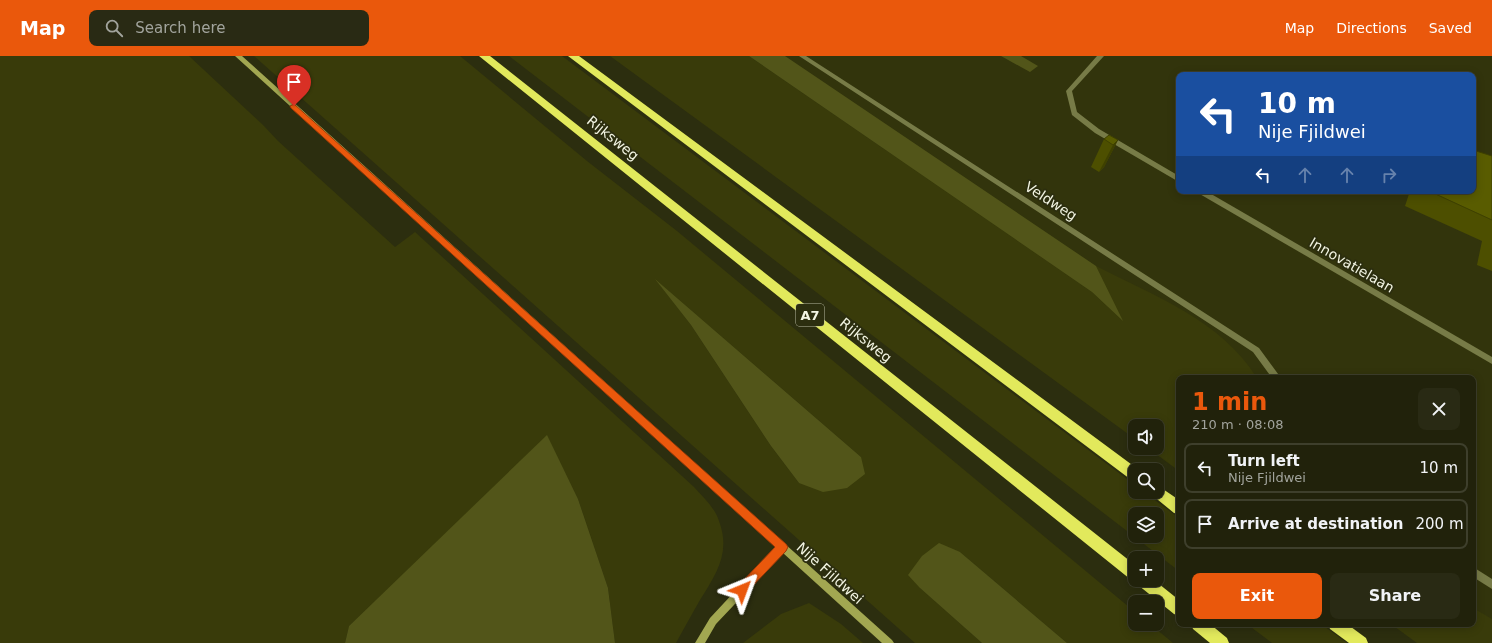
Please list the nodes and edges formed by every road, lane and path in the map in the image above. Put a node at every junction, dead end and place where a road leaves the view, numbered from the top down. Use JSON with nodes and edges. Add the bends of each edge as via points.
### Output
{"nodes":[{"id":1,"x":238,"y":56,"type":"edge"},
{"id":2,"x":484,"y":56,"type":"edge"},
{"id":3,"x":573,"y":56,"type":"edge"},
{"id":4,"x":802,"y":56,"type":"edge"},
{"id":5,"x":1100,"y":56,"type":"edge"},
{"id":6,"x":1176,"y":177,"type":"edge"},
{"id":7,"x":1205,"y":194,"type":"edge"},
{"id":8,"x":1492,"y":361,"type":"edge"},
{"id":9,"x":1275,"y":375,"type":"edge"},
{"id":10,"x":1128,"y":470,"type":"edge"},
{"id":11,"x":1164,"y":496,"type":"edge"},
{"id":12,"x":1176,"y":506,"type":"edge"},
{"id":13,"x":782,"y":547,"type":"junction"},
{"id":14,"x":1128,"y":568,"type":"edge"},
{"id":15,"x":1476,"y":574,"type":"edge"},
{"id":16,"x":1492,"y":584,"type":"edge"},
{"id":17,"x":1151,"y":587,"type":"edge"},
{"id":18,"x":1176,"y":607,"type":"edge"},
{"id":19,"x":1339,"y":627,"type":"edge"},
{"id":20,"x":1203,"y":628,"type":"edge"},
{"id":21,"x":700,"y":643,"type":"edge"},
{"id":22,"x":889,"y":643,"type":"edge"},
{"id":23,"x":1222,"y":643,"type":"edge"},
{"id":24,"x":1360,"y":643,"type":"edge"}],
"edges":[{"from":1,"to":13,"type":"main road","name":"Nije Fjildwei"},
{"from":2,"to":14,"type":"highway","name":"Rijksweg","number":"A7"},
{"from":3,"to":10,"type":"highway"},
{"from":4,"to":9,"type":"street","name":"Veldweg","via":[[1256,350]]},
{"from":5,"to":6,"type":"street","via":[[1069,91],[1074,113],[1096,131]]},
{"from":7,"to":8,"type":"street","name":"Innovatielaan"},
{"from":11,"to":12,"type":"highway"},
{"from":13,"to":21,"type":"main road","via":[[717,616]]},
{"from":13,"to":22,"type":"main road","name":"Nije Fjildwei"},
{"from":15,"to":16,"type":"street"},
{"from":17,"to":18,"type":"highway"},
{"from":19,"to":24,"type":"highway"},
{"from":20,"to":23,"type":"highway"}]}
